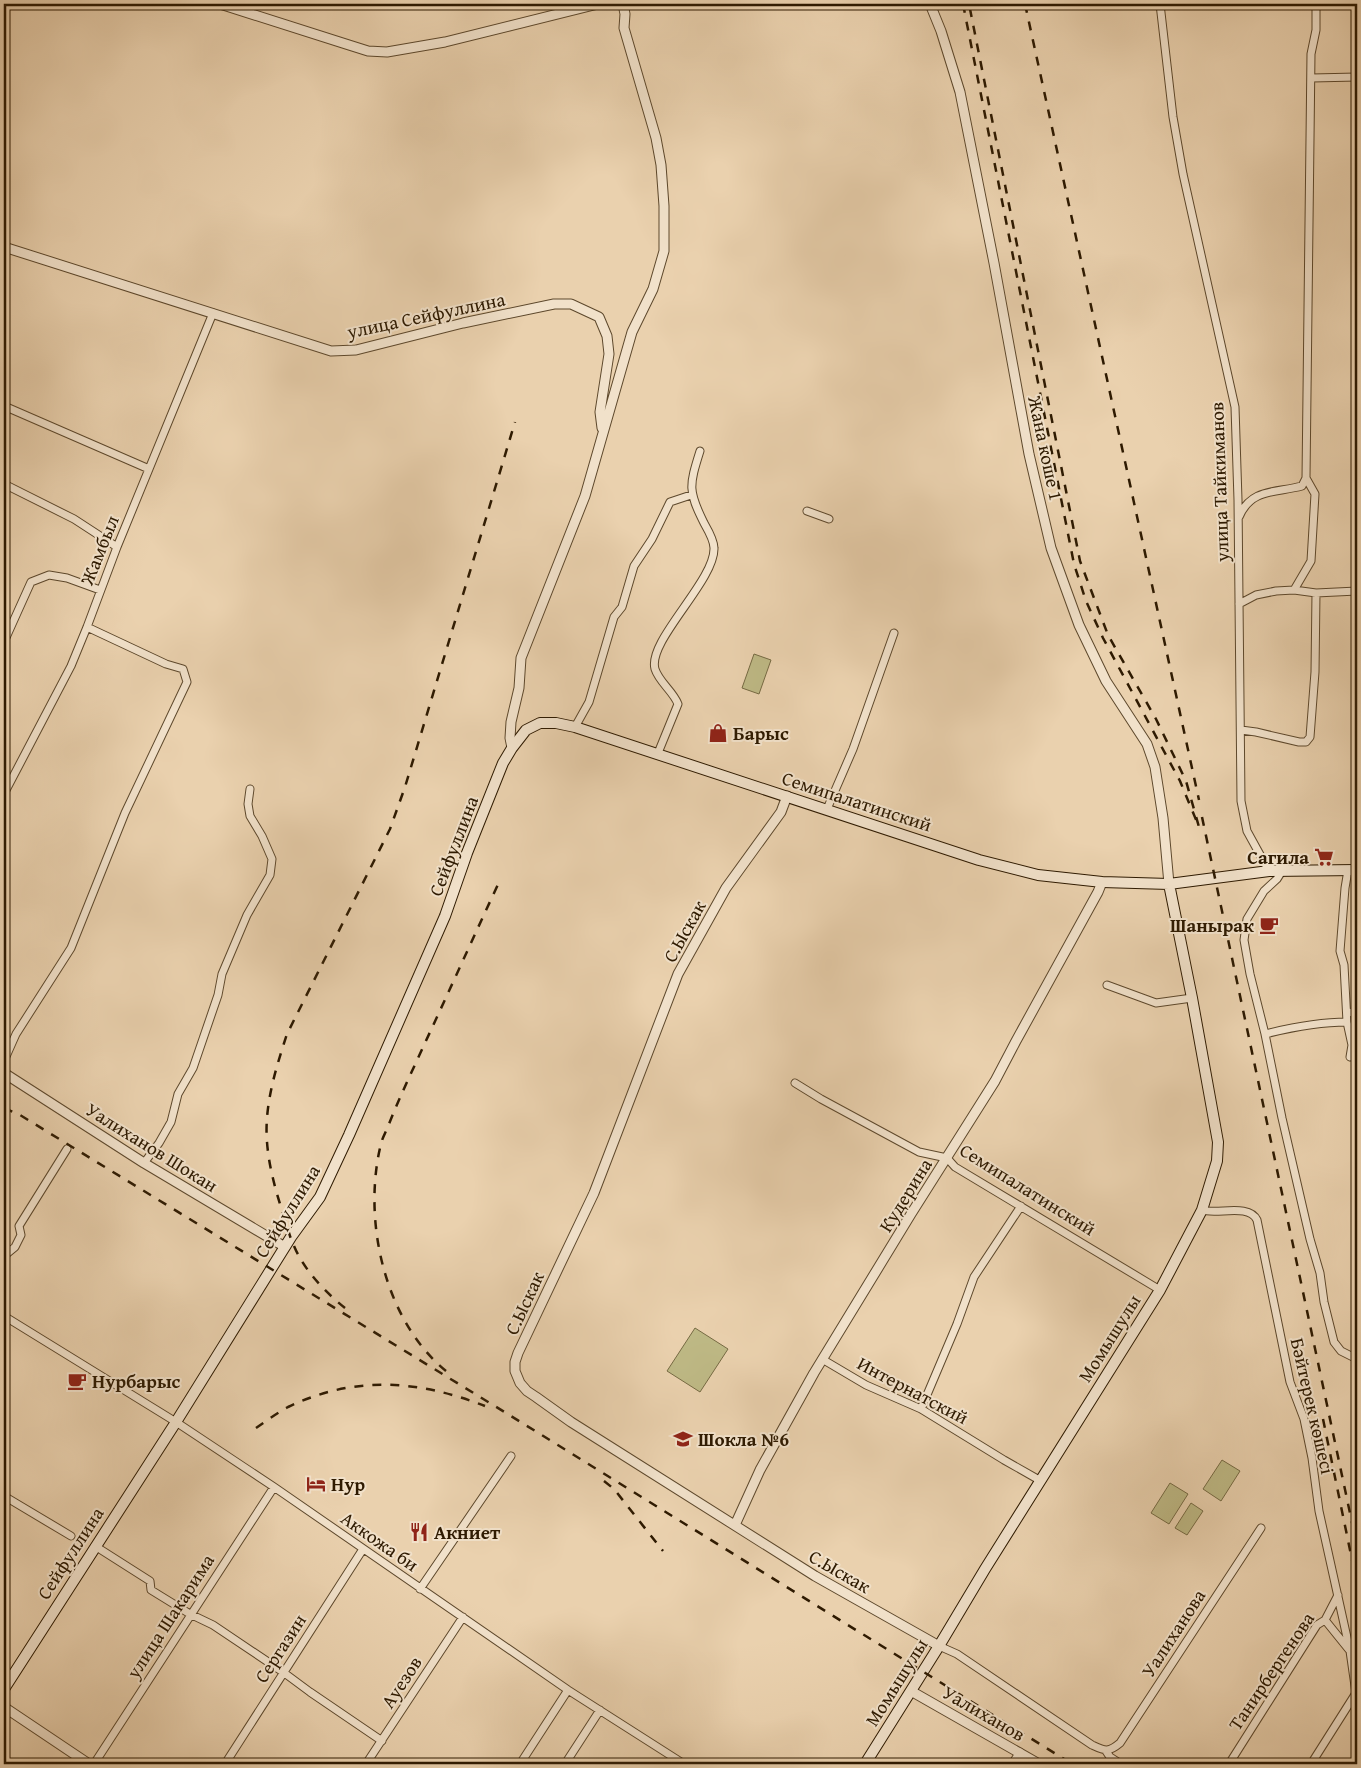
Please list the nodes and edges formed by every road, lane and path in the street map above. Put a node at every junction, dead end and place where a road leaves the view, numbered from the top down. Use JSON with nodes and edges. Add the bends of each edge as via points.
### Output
{"nodes":[{"id":1,"x":220,"y":4,"type":"edge"},
{"id":2,"x":598,"y":4,"type":"edge"},
{"id":3,"x":623,"y":4,"type":"edge"},
{"id":4,"x":930,"y":4,"type":"edge"},
{"id":5,"x":1160,"y":4,"type":"edge"},
{"id":6,"x":1316,"y":4,"type":"edge"},
{"id":7,"x":1357,"y":77,"type":"edge"},
{"id":8,"x":1312,"y":78,"type":"junction"},
{"id":9,"x":4,"y":247,"type":"edge"},
{"id":10,"x":213,"y":313,"type":"junction"},
{"id":11,"x":4,"y":406,"type":"edge"},
{"id":12,"x":603,"y":433,"type":"junction"},
{"id":13,"x":700,"y":451,"type":"dead end"},
{"id":14,"x":149,"y":469,"type":"junction"},
{"id":15,"x":1306,"y":478,"type":"junction"},
{"id":16,"x":4,"y":484,"type":"edge"},
{"id":17,"x":691,"y":495,"type":"junction"},
{"id":18,"x":807,"y":511,"type":"dead end"},
{"id":19,"x":829,"y":519,"type":"dead end"},
{"id":20,"x":1237,"y":522,"type":"junction"},
{"id":21,"x":116,"y":547,"type":"junction"},
{"id":22,"x":100,"y":590,"type":"junction"},
{"id":23,"x":1294,"y":590,"type":"junction"},
{"id":24,"x":1357,"y":592,"type":"edge"},
{"id":25,"x":1316,"y":593,"type":"junction"},
{"id":26,"x":1239,"y":604,"type":"junction"},
{"id":27,"x":87,"y":627,"type":"junction"},
{"id":28,"x":894,"y":633,"type":"dead end"},
{"id":29,"x":4,"y":642,"type":"edge"},
{"id":30,"x":540,"y":723,"type":"joint"},
{"id":31,"x":575,"y":727,"type":"junction"},
{"id":32,"x":1241,"y":730,"type":"junction"},
{"id":33,"x":512,"y":748,"type":"junction"},
{"id":34,"x":658,"y":753,"type":"junction"},
{"id":35,"x":250,"y":789,"type":"dead end"},
{"id":36,"x":4,"y":794,"type":"edge"},
{"id":37,"x":787,"y":796,"type":"junction"},
{"id":38,"x":827,"y":809,"type":"junction"},
{"id":39,"x":1282,"y":870,"type":"junction"},
{"id":40,"x":1353,"y":870,"type":"edge"},
{"id":41,"x":1269,"y":871,"type":"junction"},
{"id":42,"x":1102,"y":882,"type":"junction"},
{"id":43,"x":1169,"y":884,"type":"junction"},
{"id":44,"x":1107,"y":985,"type":"dead end"},
{"id":45,"x":1192,"y":998,"type":"junction"},
{"id":46,"x":1347,"y":1012,"type":"junction"},
{"id":47,"x":1357,"y":1013,"type":"edge"},
{"id":48,"x":1347,"y":1022,"type":"junction"},
{"id":49,"x":1265,"y":1034,"type":"junction"},
{"id":50,"x":1350,"y":1057,"type":"dead end"},
{"id":51,"x":4,"y":1061,"type":"edge"},
{"id":52,"x":4,"y":1073,"type":"edge"},
{"id":53,"x":795,"y":1083,"type":"dead end"},
{"id":54,"x":67,"y":1149,"type":"dead end"},
{"id":55,"x":947,"y":1158,"type":"junction"},
{"id":56,"x":144,"y":1163,"type":"junction"},
{"id":57,"x":1021,"y":1206,"type":"junction"},
{"id":58,"x":1202,"y":1210,"type":"junction"},
{"id":59,"x":285,"y":1247,"type":"junction"},
{"id":60,"x":4,"y":1256,"type":"edge"},
{"id":61,"x":1160,"y":1290,"type":"junction"},
{"id":62,"x":5,"y":1320,"type":"edge"},
{"id":63,"x":1356,"y":1357,"type":"edge"},
{"id":64,"x":822,"y":1359,"type":"junction"},
{"id":65,"x":921,"y":1409,"type":"junction"},
{"id":66,"x":176,"y":1422,"type":"junction"},
{"id":67,"x":511,"y":1456,"type":"dead end"},
{"id":68,"x":1041,"y":1481,"type":"junction"},
{"id":69,"x":274,"y":1487,"type":"junction"},
{"id":70,"x":4,"y":1496,"type":"edge"},
{"id":71,"x":735,"y":1525,"type":"junction"},
{"id":72,"x":1261,"y":1528,"type":"dead end"},
{"id":73,"x":71,"y":1536,"type":"dead end"},
{"id":74,"x":95,"y":1546,"type":"junction"},
{"id":75,"x":363,"y":1550,"type":"junction"},
{"id":76,"x":420,"y":1589,"type":"junction"},
{"id":77,"x":1338,"y":1595,"type":"junction"},
{"id":78,"x":190,"y":1614,"type":"junction"},
{"id":79,"x":463,"y":1617,"type":"junction"},
{"id":80,"x":1325,"y":1620,"type":"junction"},
{"id":81,"x":939,"y":1646,"type":"junction"},
{"id":82,"x":1350,"y":1652,"type":"junction"},
{"id":83,"x":283,"y":1672,"type":"junction"},
{"id":84,"x":4,"y":1689,"type":"edge"},
{"id":85,"x":568,"y":1690,"type":"junction"},
{"id":86,"x":911,"y":1690,"type":"junction"},
{"id":87,"x":1356,"y":1696,"type":"edge"},
{"id":88,"x":4,"y":1707,"type":"edge"},
{"id":89,"x":600,"y":1710,"type":"junction"},
{"id":90,"x":382,"y":1741,"type":"junction"},
{"id":91,"x":1106,"y":1751,"type":"junction"},
{"id":92,"x":1020,"y":1752,"type":"junction"},
{"id":93,"x":89,"y":1764,"type":"edge"},
{"id":94,"x":94,"y":1764,"type":"edge"},
{"id":95,"x":225,"y":1764,"type":"edge"},
{"id":96,"x":366,"y":1764,"type":"edge"},
{"id":97,"x":520,"y":1764,"type":"edge"},
{"id":98,"x":565,"y":1764,"type":"edge"},
{"id":99,"x":683,"y":1764,"type":"edge"},
{"id":100,"x":865,"y":1764,"type":"edge"},
{"id":101,"x":1012,"y":1764,"type":"edge"},
{"id":102,"x":1040,"y":1764,"type":"edge"},
{"id":103,"x":1121,"y":1764,"type":"edge"},
{"id":104,"x":1229,"y":1764,"type":"edge"},
{"id":105,"x":1310,"y":1764,"type":"edge"}],
"edges":[{"from":1,"to":2,"type":"street","via":[[349,46],[387,52],[445,42]]},
{"from":3,"to":12,"type":"street","name":"улица Сейфуллина","via":[[624,28],[661,165],[664,251],[653,289],[632,332]]},
{"from":4,"to":43,"type":"street","name":"Жана коше 1","via":[[960,92],[1029,454],[1051,548],[1079,625],[1106,681],[1147,744],[1155,767]]},
{"from":5,"to":20,"type":"street","name":"улица Тайкиманов","via":[[1183,174],[1235,407]]},
{"from":6,"to":8,"type":"street"},
{"from":7,"to":8,"type":"street"},
{"from":8,"to":15,"type":"street"},
{"from":9,"to":10,"type":"street","name":"улица Сейфуллина"},
{"from":10,"to":12,"type":"street","name":"улица Сейфуллина","via":[[331,351],[356,350],[463,323],[554,304],[571,304],[599,317],[607,336],[609,354],[600,412]]},
{"from":10,"to":14,"type":"street","name":"Жамбыл"},
{"from":11,"to":14,"type":"street"},
{"from":12,"to":33,"type":"street","name":"улица Сейфуллина","via":[[585,496],[521,658],[519,688],[511,722]]},
{"from":13,"to":17,"type":"street","via":[[692,475]]},
{"from":14,"to":21,"type":"street","name":"Жамбыл"},
{"from":15,"to":20,"type":"street","via":[[1302,486],[1257,495],[1244,506]]},
{"from":15,"to":23,"type":"street","via":[[1315,494],[1311,561]]},
{"from":16,"to":21,"type":"street","via":[[74,519]]},
{"from":17,"to":31,"type":"street","via":[[670,502],[634,566],[622,607],[614,617],[589,702]]},
{"from":17,"to":34,"type":"street","via":[[714,547],[707,572],[658,652],[654,667],[678,704]]},
{"from":18,"to":19,"type":"street"},
{"from":20,"to":26,"type":"street","name":"улица Тайкиманов"},
{"from":21,"to":22,"type":"street","name":"Жамбыл"},
{"from":22,"to":27,"type":"street","name":"Жамбыл"},
{"from":22,"to":29,"type":"street","via":[[49,575],[31,582]]},
{"from":23,"to":25,"type":"street"},
{"from":23,"to":26,"type":"street","via":[[1256,594]]},
{"from":24,"to":25,"type":"street"},
{"from":25,"to":32,"type":"street","via":[[1310,737],[1306,742],[1299,742]]},
{"from":26,"to":32,"type":"street","name":"улица Тайкиманов"},
{"from":27,"to":36,"type":"street","name":"Жамбыл","via":[[71,666]]},
{"from":27,"to":51,"type":"street","via":[[183,669],[187,682],[125,813],[71,948],[16,1034]]},
{"from":28,"to":38,"type":"street","via":[[853,749]]},
{"from":30,"to":31,"type":"main road","name":"Семипалатинский"},
{"from":30,"to":33,"type":"main road","name":"Сейфуллина","via":[[526,730]]},
{"from":31,"to":34,"type":"main road","name":"Семипалатинский"},
{"from":32,"to":41,"type":"street","name":"улица Тайкиманов","via":[[1241,800],[1247,831]]},
{"from":33,"to":59,"type":"main road","name":"Сейфуллина","via":[[467,854],[445,916],[350,1135],[320,1198]]},
{"from":34,"to":37,"type":"main road","name":"Семипалатинский"},
{"from":35,"to":56,"type":"street","via":[[250,816],[272,859],[270,875],[246,915],[222,974],[193,1068],[178,1094],[171,1122]]},
{"from":37,"to":38,"type":"main road","name":"Семипалатинский"},
{"from":37,"to":71,"type":"street","name":"С.Ыскак","via":[[781,812],[726,888],[678,974],[594,1193],[515,1362],[518,1377],[527,1391]]},
{"from":38,"to":42,"type":"main road","name":"Семипалатинский","via":[[979,860],[1038,875]]},
{"from":39,"to":40,"type":"main road","name":"Семипалатинский"},
{"from":39,"to":41,"type":"main road","name":"Семипалатинский"},
{"from":39,"to":49,"type":"street","via":[[1247,919],[1244,940]]},
{"from":40,"to":46,"type":"street","via":[[1345,888],[1340,951]]},
{"from":41,"to":43,"type":"main road","name":"Семипалатинский"},
{"from":42,"to":43,"type":"main road","name":"Семипалатинский"},
{"from":42,"to":55,"type":"street","name":"Кудерина","via":[[995,1081]]},
{"from":43,"to":45,"type":"main road","name":"Момышулы"},
{"from":44,"to":45,"type":"street","via":[[1156,1003]]},
{"from":45,"to":58,"type":"main road","name":"Момышулы","via":[[1218,1142],[1217,1162]]},
{"from":46,"to":47,"type":"street"},
{"from":46,"to":48,"type":"street"},
{"from":48,"to":49,"type":"street","via":[[1299,1025]]},
{"from":48,"to":50,"type":"street","via":[[1352,1045]]},
{"from":49,"to":63,"type":"street","via":[[1334,1342],[1341,1351]]},
{"from":52,"to":56,"type":"street","name":"Уалиханов Шокан"},
{"from":53,"to":55,"type":"street","name":"Семипалатинский","via":[[919,1152]]},
{"from":54,"to":60,"type":"street","via":[[19,1226],[21,1234],[15,1247]]},
{"from":55,"to":57,"type":"street","name":"Семипалатинский","via":[[955,1167]]},
{"from":55,"to":64,"type":"street","name":"Кудерина"},
{"from":56,"to":59,"type":"street","name":"Уалиханов Шокан"},
{"from":57,"to":61,"type":"street","name":"Семипалатинский"},
{"from":57,"to":65,"type":"street","via":[[974,1276]]},
{"from":58,"to":61,"type":"main road","name":"Момышулы"},
{"from":58,"to":77,"type":"street","name":"Бәйтерек көшесі","via":[[1209,1213],[1237,1210],[1256,1216],[1290,1382],[1304,1419],[1319,1511]]},
{"from":59,"to":66,"type":"main road","name":"Сейфуллина"},
{"from":61,"to":68,"type":"main road","name":"Момышулы"},
{"from":62,"to":66,"type":"street","name":"Аккожа би"},
{"from":64,"to":65,"type":"street","name":"Интернатский","via":[[866,1385]]},
{"from":64,"to":71,"type":"street","name":"Кудерина","via":[[760,1470]]},
{"from":65,"to":68,"type":"street","name":"Интернатский"},
{"from":66,"to":69,"type":"street","name":"Аккожа би"},
{"from":66,"to":74,"type":"main road","name":"Сейфуллина"},
{"from":67,"to":76,"type":"street"},
{"from":68,"to":81,"type":"main road","name":"Момышулы"},
{"from":69,"to":75,"type":"street","name":"Аккожа би"},
{"from":69,"to":78,"type":"street","name":"улица Шакарима"},
{"from":70,"to":73,"type":"street"},
{"from":71,"to":81,"type":"street","name":"С.Ыскак","via":[[815,1576]]},
{"from":72,"to":91,"type":"street","name":"Уалиханова","via":[[1120,1743]]},
{"from":74,"to":78,"type":"street","via":[[150,1581],[151,1590]]},
{"from":74,"to":84,"type":"main road","name":"Сейфуллина"},
{"from":75,"to":76,"type":"street","name":"Аккожа би"},
{"from":75,"to":83,"type":"street","name":"Сергазин"},
{"from":76,"to":79,"type":"street","name":"Аккожа би"},
{"from":77,"to":80,"type":"street","name":"Танирбергенова"},
{"from":77,"to":82,"type":"street","name":"Бәйтерек көшесі"},
{"from":78,"to":83,"type":"street","via":[[213,1624]]},
{"from":78,"to":94,"type":"street","name":"улица Шакарима"},
{"from":79,"to":85,"type":"street","name":"Аккожа би"},
{"from":79,"to":90,"type":"street","name":"Ауезов"},
{"from":80,"to":82,"type":"street"},
{"from":80,"to":104,"type":"street","name":"Танирбергенова","via":[[1317,1625]]},
{"from":81,"to":86,"type":"main road","name":"Момышулы"},
{"from":81,"to":91,"type":"street","via":[[957,1654],[1092,1746]]},
{"from":82,"to":87,"type":"street","name":"Бәйтерек көшесі"},
{"from":83,"to":90,"type":"street"},
{"from":83,"to":95,"type":"street","name":"Сергазин"},
{"from":85,"to":89,"type":"street","name":"Аккожа би"},
{"from":85,"to":97,"type":"street"},
{"from":86,"to":92,"type":"street","name":"Уалиханов"},
{"from":86,"to":100,"type":"main road","name":"Момышулы"},
{"from":87,"to":105,"type":"street","name":"Бәйтерек көшесі"},
{"from":88,"to":93,"type":"street"},
{"from":89,"to":98,"type":"street"},
{"from":89,"to":99,"type":"street","name":"Аккожа би"},
{"from":90,"to":96,"type":"street","name":"Ауезов"},
{"from":91,"to":103,"type":"street"},
{"from":92,"to":101,"type":"street"},
{"from":92,"to":102,"type":"street","name":"Уалиханов"}]}
